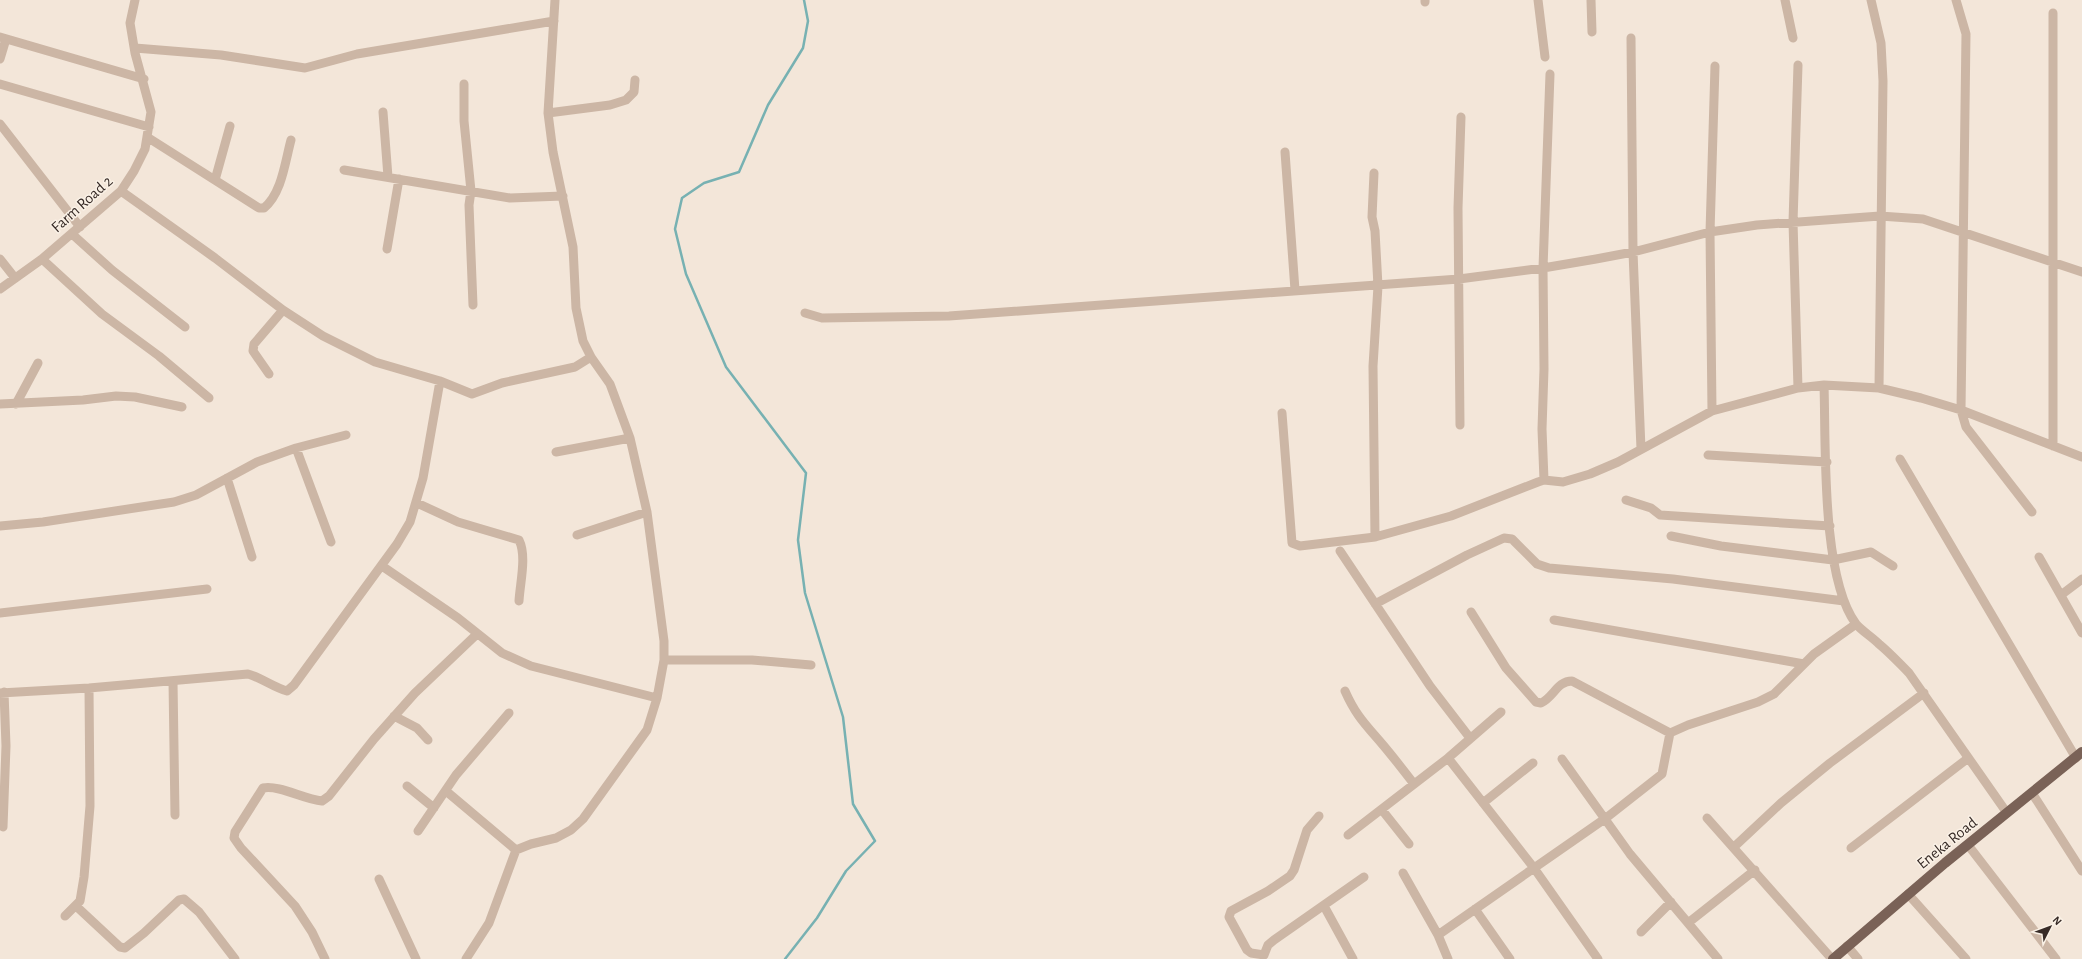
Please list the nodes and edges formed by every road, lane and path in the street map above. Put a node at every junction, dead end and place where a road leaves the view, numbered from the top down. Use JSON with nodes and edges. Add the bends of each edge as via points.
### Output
{"nodes":[{"id":1,"x":135,"y":0,"type":"edge"},
{"id":2,"x":555,"y":0,"type":"edge"},
{"id":3,"x":1538,"y":0,"type":"edge"},
{"id":4,"x":1591,"y":0,"type":"edge"},
{"id":5,"x":1785,"y":0,"type":"edge"},
{"id":6,"x":1871,"y":0,"type":"edge"},
{"id":7,"x":1956,"y":0,"type":"edge"},
{"id":8,"x":2053,"y":13,"type":"dead end"},
{"id":9,"x":554,"y":21,"type":"junction"},
{"id":10,"x":1592,"y":32,"type":"dead end"},
{"id":11,"x":3,"y":38,"type":"edge"},
{"id":12,"x":1631,"y":38,"type":"dead end"},
{"id":13,"x":1793,"y":38,"type":"dead end"},
{"id":14,"x":135,"y":48,"type":"junction"},
{"id":15,"x":1545,"y":57,"type":"dead end"},
{"id":16,"x":0,"y":59,"type":"edge"},
{"id":17,"x":1798,"y":65,"type":"dead end"},
{"id":18,"x":1715,"y":66,"type":"dead end"},
{"id":19,"x":1550,"y":74,"type":"dead end"},
{"id":20,"x":144,"y":79,"type":"junction"},
{"id":21,"x":634,"y":80,"type":"dead end"},
{"id":22,"x":0,"y":84,"type":"edge"},
{"id":23,"x":464,"y":84,"type":"dead end"},
{"id":24,"x":383,"y":112,"type":"dead end"},
{"id":25,"x":548,"y":113,"type":"junction"},
{"id":26,"x":1461,"y":117,"type":"dead end"},
{"id":27,"x":0,"y":124,"type":"edge"},
{"id":28,"x":230,"y":126,"type":"dead end"},
{"id":29,"x":148,"y":132,"type":"junction"},
{"id":30,"x":291,"y":140,"type":"dead end"},
{"id":31,"x":1285,"y":152,"type":"dead end"},
{"id":32,"x":344,"y":170,"type":"dead end"},
{"id":33,"x":1374,"y":173,"type":"dead end"},
{"id":34,"x":388,"y":177,"type":"junction"},
{"id":35,"x":399,"y":179,"type":"junction"},
{"id":36,"x":215,"y":180,"type":"junction"},
{"id":37,"x":121,"y":191,"type":"junction"},
{"id":38,"x":471,"y":191,"type":"junction"},
{"id":39,"x":563,"y":196,"type":"junction"},
{"id":40,"x":1880,"y":216,"type":"junction"},
{"id":41,"x":1793,"y":222,"type":"junction"},
{"id":42,"x":80,"y":227,"type":"junction"},
{"id":43,"x":1710,"y":232,"type":"junction"},
{"id":44,"x":1964,"y":233,"type":"junction"},
{"id":45,"x":72,"y":234,"type":"junction"},
{"id":46,"x":387,"y":249,"type":"dead end"},
{"id":47,"x":1633,"y":252,"type":"junction"},
{"id":48,"x":0,"y":259,"type":"edge"},
{"id":49,"x":42,"y":259,"type":"junction"},
{"id":50,"x":2053,"y":262,"type":"junction"},
{"id":51,"x":1543,"y":268,"type":"junction"},
{"id":52,"x":2082,"y":272,"type":"edge"},
{"id":53,"x":15,"y":278,"type":"junction"},
{"id":54,"x":1459,"y":279,"type":"junction"},
{"id":55,"x":1378,"y":286,"type":"junction"},
{"id":56,"x":0,"y":289,"type":"edge"},
{"id":57,"x":1295,"y":290,"type":"junction"},
{"id":58,"x":473,"y":305,"type":"dead end"},
{"id":59,"x":283,"y":310,"type":"junction"},
{"id":60,"x":805,"y":313,"type":"dead end"},
{"id":61,"x":185,"y":326,"type":"dead end"},
{"id":62,"x":591,"y":357,"type":"junction"},
{"id":63,"x":38,"y":362,"type":"dead end"},
{"id":64,"x":269,"y":374,"type":"dead end"},
{"id":65,"x":440,"y":381,"type":"junction"},
{"id":66,"x":1824,"y":385,"type":"junction"},
{"id":67,"x":1798,"y":388,"type":"junction"},
{"id":68,"x":1879,"y":388,"type":"junction"},
{"id":69,"x":209,"y":398,"type":"dead end"},
{"id":70,"x":0,"y":404,"type":"edge"},
{"id":71,"x":16,"y":404,"type":"junction"},
{"id":72,"x":182,"y":407,"type":"dead end"},
{"id":73,"x":1961,"y":410,"type":"junction"},
{"id":74,"x":1712,"y":411,"type":"junction"},
{"id":75,"x":1282,"y":413,"type":"dead end"},
{"id":76,"x":1460,"y":425,"type":"dead end"},
{"id":77,"x":346,"y":435,"type":"dead end"},
{"id":78,"x":630,"y":438,"type":"junction"},
{"id":79,"x":2053,"y":446,"type":"junction"},
{"id":80,"x":296,"y":448,"type":"junction"},
{"id":81,"x":1641,"y":449,"type":"junction"},
{"id":82,"x":556,"y":452,"type":"dead end"},
{"id":83,"x":1708,"y":455,"type":"dead end"},
{"id":84,"x":2082,"y":457,"type":"edge"},
{"id":85,"x":1900,"y":459,"type":"dead end"},
{"id":86,"x":1827,"y":462,"type":"junction"},
{"id":87,"x":227,"y":478,"type":"junction"},
{"id":88,"x":1544,"y":480,"type":"junction"},
{"id":89,"x":1626,"y":500,"type":"dead end"},
{"id":90,"x":417,"y":503,"type":"junction"},
{"id":91,"x":647,"y":512,"type":"junction"},
{"id":92,"x":2032,"y":512,"type":"dead end"},
{"id":93,"x":0,"y":526,"type":"edge"},
{"id":94,"x":1830,"y":526,"type":"junction"},
{"id":95,"x":577,"y":534,"type":"dead end"},
{"id":96,"x":1671,"y":536,"type":"dead end"},
{"id":97,"x":1375,"y":537,"type":"junction"},
{"id":98,"x":331,"y":542,"type":"dead end"},
{"id":99,"x":1340,"y":551,"type":"dead end"},
{"id":100,"x":252,"y":557,"type":"dead end"},
{"id":101,"x":2039,"y":557,"type":"dead end"},
{"id":102,"x":1833,"y":560,"type":"junction"},
{"id":103,"x":382,"y":566,"type":"junction"},
{"id":104,"x":1893,"y":566,"type":"dead end"},
{"id":105,"x":2082,"y":579,"type":"edge"},
{"id":106,"x":208,"y":589,"type":"dead end"},
{"id":107,"x":2061,"y":595,"type":"junction"},
{"id":108,"x":519,"y":601,"type":"dead end"},
{"id":109,"x":1844,"y":601,"type":"junction"},
{"id":110,"x":1375,"y":604,"type":"junction"},
{"id":111,"x":1471,"y":612,"type":"dead end"},
{"id":112,"x":0,"y":613,"type":"edge"},
{"id":113,"x":1554,"y":620,"type":"dead end"},
{"id":114,"x":1856,"y":624,"type":"junction"},
{"id":115,"x":2082,"y":633,"type":"edge"},
{"id":116,"x":477,"y":634,"type":"junction"},
{"id":117,"x":664,"y":660,"type":"junction"},
{"id":118,"x":1804,"y":664,"type":"junction"},
{"id":119,"x":811,"y":665,"type":"dead end"},
{"id":120,"x":173,"y":681,"type":"junction"},
{"id":121,"x":90,"y":688,"type":"junction"},
{"id":122,"x":1345,"y":691,"type":"dead end"},
{"id":123,"x":2,"y":693,"type":"edge"},
{"id":124,"x":1924,"y":694,"type":"junction"},
{"id":125,"x":657,"y":698,"type":"junction"},
{"id":126,"x":1501,"y":712,"type":"dead end"},
{"id":127,"x":509,"y":713,"type":"dead end"},
{"id":128,"x":394,"y":716,"type":"junction"},
{"id":129,"x":1670,"y":733,"type":"junction"},
{"id":130,"x":1470,"y":738,"type":"junction"},
{"id":131,"x":428,"y":740,"type":"dead end"},
{"id":132,"x":2079,"y":755,"type":"edge"},
{"id":133,"x":1448,"y":758,"type":"junction"},
{"id":134,"x":1562,"y":759,"type":"dead end"},
{"id":135,"x":1967,"y":759,"type":"junction"},
{"id":136,"x":1533,"y":763,"type":"dead end"},
{"id":137,"x":1414,"y":784,"type":"junction"},
{"id":138,"x":407,"y":786,"type":"dead end"},
{"id":139,"x":446,"y":791,"type":"junction"},
{"id":140,"x":2032,"y":793,"type":"junction"},
{"id":141,"x":1483,"y":803,"type":"junction"},
{"id":142,"x":434,"y":808,"type":"junction"},
{"id":143,"x":1382,"y":810,"type":"junction"},
{"id":144,"x":2007,"y":813,"type":"junction"},
{"id":145,"x":175,"y":815,"type":"dead end"},
{"id":146,"x":1319,"y":816,"type":"dead end"},
{"id":147,"x":1606,"y":818,"type":"junction"},
{"id":148,"x":1707,"y":818,"type":"dead end"},
{"id":149,"x":3,"y":827,"type":"dead end"},
{"id":150,"x":418,"y":831,"type":"dead end"},
{"id":151,"x":1348,"y":835,"type":"dead end"},
{"id":152,"x":1409,"y":844,"type":"dead end"},
{"id":153,"x":1968,"y":845,"type":"junction"},
{"id":154,"x":1734,"y":847,"type":"junction"},
{"id":155,"x":1851,"y":848,"type":"dead end"},
{"id":156,"x":516,"y":850,"type":"junction"},
{"id":157,"x":2080,"y":865,"type":"edge"},
{"id":158,"x":1534,"y":868,"type":"junction"},
{"id":159,"x":1755,"y":870,"type":"junction"},
{"id":160,"x":1403,"y":873,"type":"dead end"},
{"id":161,"x":1364,"y":878,"type":"dead end"},
{"id":162,"x":379,"y":879,"type":"dead end"},
{"id":163,"x":1908,"y":894,"type":"junction"},
{"id":164,"x":1671,"y":902,"type":"junction"},
{"id":165,"x":76,"y":906,"type":"junction"},
{"id":166,"x":1324,"y":906,"type":"junction"},
{"id":167,"x":1475,"y":909,"type":"junction"},
{"id":168,"x":65,"y":916,"type":"dead end"},
{"id":169,"x":1688,"y":922,"type":"junction"},
{"id":170,"x":1641,"y":932,"type":"dead end"},
{"id":171,"x":1438,"y":935,"type":"junction"},
{"id":172,"x":1847,"y":946,"type":"junction"},
{"id":173,"x":1265,"y":957,"type":"edge"},
{"id":174,"x":235,"y":959,"type":"edge"},
{"id":175,"x":325,"y":959,"type":"edge"},
{"id":176,"x":416,"y":959,"type":"edge"},
{"id":177,"x":466,"y":959,"type":"edge"},
{"id":178,"x":1353,"y":959,"type":"edge"},
{"id":179,"x":1448,"y":959,"type":"edge"},
{"id":180,"x":1510,"y":959,"type":"edge"},
{"id":181,"x":1598,"y":959,"type":"edge"},
{"id":182,"x":1718,"y":959,"type":"edge"},
{"id":183,"x":1833,"y":959,"type":"edge"},
{"id":184,"x":1858,"y":959,"type":"edge"},
{"id":185,"x":1966,"y":959,"type":"edge"},
{"id":186,"x":2056,"y":959,"type":"edge"}],
"edges":[{"from":1,"to":14,"type":"street","name":"Farm Road 2","via":[[130,23]]},
{"from":2,"to":9,"type":"street"},
{"from":3,"to":15,"type":"street"},
{"from":4,"to":10,"type":"street"},
{"from":5,"to":13,"type":"street"},
{"from":6,"to":40,"type":"street","via":[[1881,43],[1883,139]]},
{"from":7,"to":44,"type":"street","via":[[1966,34]]},
{"from":8,"to":50,"type":"street"},
{"from":9,"to":14,"type":"street","via":[[357,54],[305,68],[221,55]]},
{"from":9,"to":25,"type":"street"},
{"from":11,"to":16,"type":"street"},
{"from":11,"to":20,"type":"street"},
{"from":12,"to":47,"type":"street"},
{"from":14,"to":20,"type":"street","name":"Farm Road 2"},
{"from":17,"to":41,"type":"street"},
{"from":18,"to":43,"type":"street"},
{"from":19,"to":51,"type":"street"},
{"from":20,"to":29,"type":"street","name":"Farm Road 2","via":[[151,112]]},
{"from":21,"to":25,"type":"street","via":[[634,92],[626,100],[610,105]]},
{"from":22,"to":29,"type":"street"},
{"from":23,"to":38,"type":"street","via":[[464,120]]},
{"from":24,"to":34,"type":"street"},
{"from":25,"to":39,"type":"street","via":[[553,152]]},
{"from":26,"to":54,"type":"street"},
{"from":27,"to":42,"type":"street"},
{"from":28,"to":36,"type":"street"},
{"from":29,"to":36,"type":"street"},
{"from":29,"to":37,"type":"street","name":"Farm Road 2","via":[[145,149]]},
{"from":30,"to":36,"type":"street","via":[[279,185],[269,204],[264,208],[259,208]]},
{"from":31,"to":57,"type":"street"},
{"from":32,"to":34,"type":"street"},
{"from":33,"to":55,"type":"street","via":[[1372,217]]},
{"from":34,"to":35,"type":"street"},
{"from":35,"to":38,"type":"street"},
{"from":35,"to":46,"type":"street"},
{"from":37,"to":42,"type":"street","name":"Farm Road 2"},
{"from":37,"to":59,"type":"street"},
{"from":38,"to":39,"type":"street","via":[[510,198]]},
{"from":38,"to":58,"type":"street","via":[[469,205]]},
{"from":39,"to":62,"type":"street","via":[[573,247],[576,308],[583,341]]},
{"from":40,"to":41,"type":"street"},
{"from":40,"to":44,"type":"street","via":[[1923,219]]},
{"from":40,"to":68,"type":"street"},
{"from":41,"to":43,"type":"street"},
{"from":41,"to":67,"type":"street"},
{"from":42,"to":45,"type":"street","name":"Farm Road 2"},
{"from":43,"to":47,"type":"street"},
{"from":43,"to":74,"type":"street"},
{"from":44,"to":50,"type":"street"},
{"from":44,"to":73,"type":"street"},
{"from":45,"to":49,"type":"street","name":"Farm Road 2"},
{"from":45,"to":61,"type":"street","via":[[112,270]]},
{"from":47,"to":51,"type":"street"},
{"from":47,"to":81,"type":"street"},
{"from":48,"to":53,"type":"street"},
{"from":49,"to":53,"type":"street","name":"Farm Road 2"},
{"from":49,"to":69,"type":"street","via":[[102,314],[159,356]]},
{"from":50,"to":52,"type":"street"},
{"from":50,"to":79,"type":"street"},
{"from":51,"to":54,"type":"street"},
{"from":51,"to":88,"type":"street"},
{"from":53,"to":56,"type":"street","name":"Farm Road 2"},
{"from":54,"to":55,"type":"street"},
{"from":54,"to":76,"type":"street"},
{"from":55,"to":57,"type":"street"},
{"from":55,"to":97,"type":"street","via":[[1373,366]]},
{"from":57,"to":60,"type":"street","via":[[949,316],[822,318]]},
{"from":59,"to":64,"type":"street","via":[[254,344],[253,351]]},
{"from":59,"to":65,"type":"street","via":[[323,336],[375,362]]},
{"from":62,"to":65,"type":"street","via":[[575,367],[502,383],[472,394]]},
{"from":62,"to":78,"type":"street","via":[[610,384]]},
{"from":63,"to":71,"type":"street"},
{"from":65,"to":90,"type":"street"},
{"from":66,"to":67,"type":"street"},
{"from":66,"to":68,"type":"street"},
{"from":66,"to":86,"type":"street"},
{"from":67,"to":74,"type":"street"},
{"from":68,"to":73,"type":"street"},
{"from":70,"to":71,"type":"street"},
{"from":71,"to":72,"type":"street","via":[[134,397]]},
{"from":73,"to":79,"type":"street"},
{"from":73,"to":92,"type":"street","via":[[1966,427]]},
{"from":74,"to":81,"type":"street"},
{"from":75,"to":97,"type":"street","via":[[1292,543],[1300,546]]},
{"from":77,"to":80,"type":"street"},
{"from":78,"to":82,"type":"street"},
{"from":78,"to":91,"type":"street"},
{"from":79,"to":84,"type":"street"},
{"from":80,"to":87,"type":"street","via":[[257,462]]},
{"from":80,"to":98,"type":"street"},
{"from":81,"to":88,"type":"street","via":[[1590,474],[1564,482]]},
{"from":83,"to":86,"type":"street"},
{"from":85,"to":132,"type":"street"},
{"from":86,"to":94,"type":"street"},
{"from":87,"to":93,"type":"street","via":[[196,495],[174,502]]},
{"from":87,"to":100,"type":"street"},
{"from":88,"to":97,"type":"street","via":[[1451,516]]},
{"from":89,"to":94,"type":"street","via":[[1651,508],[1660,515]]},
{"from":90,"to":103,"type":"street","via":[[410,522]]},
{"from":90,"to":108,"type":"street","via":[[458,522],[519,540],[522,546]]},
{"from":91,"to":95,"type":"street"},
{"from":91,"to":117,"type":"street","via":[[658,588]]},
{"from":94,"to":102,"type":"street"},
{"from":96,"to":102,"type":"street","via":[[1721,546]]},
{"from":99,"to":110,"type":"street"},
{"from":101,"to":107,"type":"street"},
{"from":102,"to":104,"type":"street","via":[[1871,552]]},
{"from":102,"to":109,"type":"street"},
{"from":103,"to":116,"type":"street"},
{"from":103,"to":120,"type":"street","via":[[298,680],[287,691],[260,677],[248,674]]},
{"from":105,"to":107,"type":"street"},
{"from":106,"to":112,"type":"street"},
{"from":107,"to":115,"type":"street"},
{"from":109,"to":110,"type":"street","via":[[1673,579],[1549,568],[1537,564],[1512,539],[1504,538]]},
{"from":109,"to":114,"type":"street"},
{"from":110,"to":130,"type":"street","via":[[1430,686]]},
{"from":111,"to":129,"type":"street","via":[[1506,668],[1536,702],[1547,700],[1560,685],[1572,681]]},
{"from":113,"to":118,"type":"street"},
{"from":114,"to":118,"type":"street","via":[[1837,636]]},
{"from":114,"to":124,"type":"street","via":[[1892,654]]},
{"from":116,"to":125,"type":"street","via":[[502,653],[531,666]]},
{"from":116,"to":128,"type":"street"},
{"from":117,"to":119,"type":"street","via":[[752,660]]},
{"from":117,"to":125,"type":"street"},
{"from":118,"to":129,"type":"street","via":[[1774,694]]},
{"from":120,"to":121,"type":"street"},
{"from":120,"to":145,"type":"street"},
{"from":121,"to":123,"type":"street"},
{"from":121,"to":165,"type":"street","via":[[90,806],[84,877],[80,901]]},
{"from":122,"to":137,"type":"street","via":[[1353,710],[1363,724]]},
{"from":123,"to":149,"type":"street","via":[[6,746]]},
{"from":124,"to":135,"type":"street"},
{"from":124,"to":154,"type":"street","via":[[1781,802]]},
{"from":125,"to":156,"type":"street","via":[[647,730],[583,820],[556,838]]},
{"from":126,"to":130,"type":"street"},
{"from":127,"to":139,"type":"street","via":[[456,775]]},
{"from":128,"to":131,"type":"street","via":[[416,728]]},
{"from":128,"to":175,"type":"street","via":[[329,796],[322,801],[308,800],[270,787],[262,788],[235,832],[234,838],[241,848],[295,906]]},
{"from":129,"to":147,"type":"street","via":[[1662,774]]},
{"from":130,"to":133,"type":"street"},
{"from":132,"to":140,"type":"main road","name":"Eneka Road"},
{"from":133,"to":137,"type":"street"},
{"from":133,"to":141,"type":"street"},
{"from":134,"to":147,"type":"street"},
{"from":135,"to":144,"type":"street"},
{"from":135,"to":155,"type":"street"},
{"from":136,"to":141,"type":"street"},
{"from":137,"to":143,"type":"street"},
{"from":138,"to":142,"type":"street"},
{"from":139,"to":142,"type":"street"},
{"from":139,"to":156,"type":"street"},
{"from":140,"to":144,"type":"main road","name":"Eneka Road"},
{"from":140,"to":157,"type":"street"},
{"from":141,"to":158,"type":"street"},
{"from":142,"to":150,"type":"street"},
{"from":143,"to":151,"type":"street"},
{"from":143,"to":152,"type":"street"},
{"from":144,"to":153,"type":"main road","name":"Eneka Road"},
{"from":146,"to":173,"type":"street","via":[[1307,830],[1290,876],[1231,911],[1229,917],[1247,950]]},
{"from":147,"to":158,"type":"street"},
{"from":147,"to":164,"type":"street","via":[[1630,854]]},
{"from":148,"to":154,"type":"street"},
{"from":153,"to":163,"type":"main road","name":"Eneka Road"},
{"from":153,"to":186,"type":"street"},
{"from":154,"to":159,"type":"street"},
{"from":156,"to":177,"type":"street","via":[[488,923]]},
{"from":158,"to":167,"type":"street"},
{"from":158,"to":181,"type":"street"},
{"from":159,"to":169,"type":"street"},
{"from":159,"to":183,"type":"street"},
{"from":160,"to":171,"type":"street"},
{"from":161,"to":166,"type":"street"},
{"from":162,"to":176,"type":"street"},
{"from":163,"to":172,"type":"main road","name":"Eneka Road"},
{"from":163,"to":185,"type":"street"},
{"from":164,"to":169,"type":"street"},
{"from":164,"to":170,"type":"street"},
{"from":165,"to":168,"type":"street"},
{"from":165,"to":174,"type":"street","via":[[120,947],[125,948],[179,900],[184,899],[199,912]]},
{"from":166,"to":173,"type":"street","via":[[1268,945]]},
{"from":166,"to":178,"type":"street"},
{"from":167,"to":171,"type":"street"},
{"from":167,"to":180,"type":"street"},
{"from":169,"to":182,"type":"street"},
{"from":171,"to":179,"type":"street"},
{"from":172,"to":183,"type":"main road","name":"Eneka Road"},
{"from":172,"to":184,"type":"street"}]}
